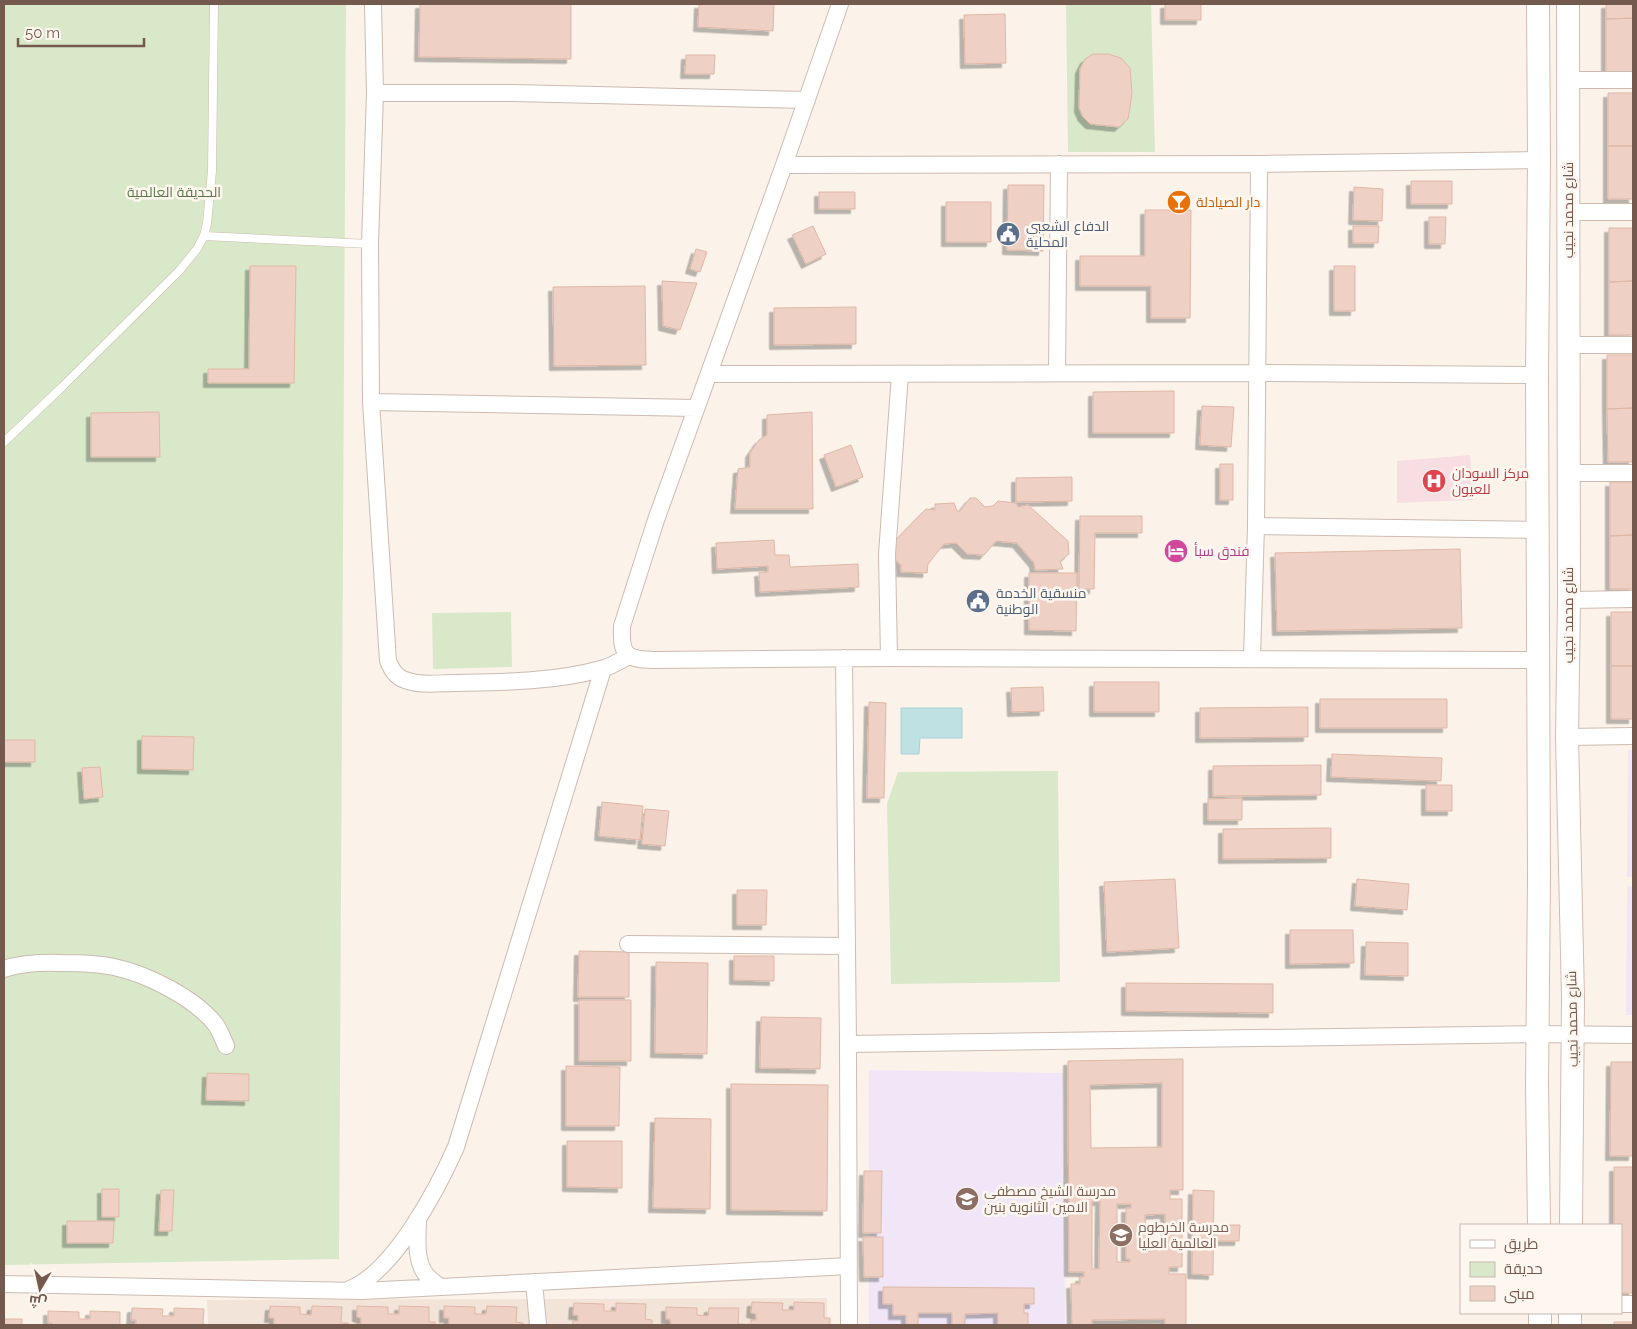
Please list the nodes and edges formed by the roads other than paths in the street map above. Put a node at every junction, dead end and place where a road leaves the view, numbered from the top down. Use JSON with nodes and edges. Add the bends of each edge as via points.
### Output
{"nodes":[{"id":1,"x":214,"y":4,"type":"edge"},
{"id":2,"x":372,"y":4,"type":"edge"},
{"id":3,"x":840,"y":4,"type":"edge"},
{"id":4,"x":1538,"y":4,"type":"edge"},
{"id":5,"x":1568,"y":4,"type":"edge"},
{"id":6,"x":1568,"y":80,"type":"junction"},
{"id":7,"x":1633,"y":80,"type":"edge"},
{"id":8,"x":375,"y":93,"type":"junction"},
{"id":9,"x":807,"y":100,"type":"junction"},
{"id":10,"x":1539,"y":160,"type":"junction"},
{"id":11,"x":1059,"y":164,"type":"junction"},
{"id":12,"x":1259,"y":164,"type":"junction"},
{"id":13,"x":784,"y":165,"type":"junction"},
{"id":14,"x":1568,"y":212,"type":"junction"},
{"id":15,"x":1633,"y":212,"type":"edge"},
{"id":16,"x":204,"y":236,"type":"junction"},
{"id":17,"x":370,"y":244,"type":"junction"},
{"id":18,"x":1569,"y":345,"type":"junction"},
{"id":19,"x":1633,"y":345,"type":"edge"},
{"id":20,"x":1057,"y":373,"type":"junction"},
{"id":21,"x":1257,"y":373,"type":"junction"},
{"id":22,"x":710,"y":374,"type":"junction"},
{"id":23,"x":900,"y":374,"type":"junction"},
{"id":24,"x":1537,"y":375,"type":"junction"},
{"id":25,"x":371,"y":402,"type":"junction"},
{"id":26,"x":696,"y":408,"type":"junction"},
{"id":27,"x":4,"y":442,"type":"edge"},
{"id":28,"x":1569,"y":473,"type":"junction"},
{"id":29,"x":1633,"y":473,"type":"edge"},
{"id":30,"x":1256,"y":526,"type":"junction"},
{"id":31,"x":1538,"y":530,"type":"junction"},
{"id":32,"x":1633,"y":599,"type":"edge"},
{"id":33,"x":1569,"y":600,"type":"junction"},
{"id":34,"x":629,"y":656,"type":"junction"},
{"id":35,"x":844,"y":658,"type":"junction"},
{"id":36,"x":889,"y":658,"type":"junction"},
{"id":37,"x":1252,"y":658,"type":"junction"},
{"id":38,"x":1538,"y":660,"type":"junction"},
{"id":39,"x":603,"y":669,"type":"junction"},
{"id":40,"x":1633,"y":736,"type":"edge"},
{"id":41,"x":1567,"y":737,"type":"junction"},
{"id":42,"x":628,"y":944,"type":"dead end"},
{"id":43,"x":847,"y":946,"type":"junction"},
{"id":44,"x":4,"y":969,"type":"edge"},
{"id":45,"x":1538,"y":997,"type":"junction"},
{"id":46,"x":1573,"y":998,"type":"junction"},
{"id":47,"x":1538,"y":1034,"type":"junction"},
{"id":48,"x":1573,"y":1034,"type":"junction"},
{"id":49,"x":1633,"y":1035,"type":"edge"},
{"id":50,"x":848,"y":1044,"type":"junction"},
{"id":51,"x":226,"y":1046,"type":"dead end"},
{"id":52,"x":1537,"y":1085,"type":"junction"},
{"id":53,"x":1573,"y":1086,"type":"junction"},
{"id":54,"x":418,"y":1218,"type":"junction"},
{"id":55,"x":1539,"y":1224,"type":"edge"},
{"id":56,"x":1571,"y":1224,"type":"edge"},
{"id":57,"x":849,"y":1266,"type":"junction"},
{"id":58,"x":534,"y":1282,"type":"junction"},
{"id":59,"x":4,"y":1284,"type":"edge"},
{"id":60,"x":440,"y":1287,"type":"junction"},
{"id":61,"x":346,"y":1290,"type":"junction"},
{"id":62,"x":538,"y":1325,"type":"edge"},
{"id":63,"x":849,"y":1325,"type":"edge"}],
"edges":[{"from":1,"to":16,"type":"lane","via":[[212,171]]},
{"from":2,"to":8,"type":"street"},
{"from":3,"to":9,"type":"street"},
{"from":4,"to":10,"type":"main road"},
{"from":5,"to":6,"type":"main road","name":"شارع محمد نجيب"},
{"from":6,"to":7,"type":"street"},
{"from":6,"to":14,"type":"main road","name":"شارع محمد نجيب"},
{"from":8,"to":9,"type":"street"},
{"from":8,"to":17,"type":"street"},
{"from":9,"to":13,"type":"street"},
{"from":10,"to":12,"type":"street"},
{"from":10,"to":24,"type":"main road"},
{"from":11,"to":12,"type":"street"},
{"from":11,"to":13,"type":"street"},
{"from":11,"to":20,"type":"street"},
{"from":12,"to":21,"type":"street"},
{"from":13,"to":22,"type":"street"},
{"from":14,"to":15,"type":"street"},
{"from":14,"to":18,"type":"main road","name":"شارع محمد نجيب"},
{"from":16,"to":17,"type":"lane"},
{"from":16,"to":27,"type":"lane","via":[[198,249],[179,271]]},
{"from":17,"to":25,"type":"street"},
{"from":18,"to":19,"type":"street"},
{"from":18,"to":28,"type":"main road","name":"شارع محمد نجيب"},
{"from":20,"to":21,"type":"street"},
{"from":20,"to":23,"type":"street"},
{"from":21,"to":24,"type":"street"},
{"from":21,"to":30,"type":"street"},
{"from":22,"to":23,"type":"street"},
{"from":22,"to":26,"type":"street"},
{"from":23,"to":36,"type":"street","via":[[887,554]]},
{"from":24,"to":31,"type":"main road"},
{"from":25,"to":26,"type":"street"},
{"from":25,"to":39,"type":"street","via":[[388,661],[393,673],[403,680],[418,683],[473,683],[576,675]]},
{"from":26,"to":34,"type":"street","via":[[622,626],[621,640]]},
{"from":28,"to":29,"type":"street"},
{"from":28,"to":33,"type":"main road","name":"شارع محمد نجيب"},
{"from":30,"to":31,"type":"street"},
{"from":30,"to":37,"type":"street"},
{"from":31,"to":38,"type":"main road"},
{"from":32,"to":33,"type":"street"},
{"from":33,"to":41,"type":"main road","name":"شارع محمد نجيب"},
{"from":34,"to":35,"type":"street","via":[[654,660]]},
{"from":34,"to":39,"type":"street"},
{"from":35,"to":36,"type":"street"},
{"from":35,"to":43,"type":"street"},
{"from":36,"to":37,"type":"street"},
{"from":37,"to":38,"type":"street"},
{"from":38,"to":45,"type":"main road"},
{"from":39,"to":54,"type":"street","via":[[456,1147]]},
{"from":40,"to":41,"type":"street"},
{"from":41,"to":46,"type":"main road","name":"شارع محمد نجيب"},
{"from":42,"to":43,"type":"street"},
{"from":43,"to":50,"type":"street"},
{"from":44,"to":51,"type":"street","via":[[36,962],[115,967],[155,981],[181,995],[217,1026]]},
{"from":45,"to":46,"type":"main road","via":[[1542,1004],[1553,1010],[1569,1005]]},
{"from":45,"to":47,"type":"main road"},
{"from":46,"to":48,"type":"main road","name":"شارع محمد نجيب"},
{"from":47,"to":48,"type":"street"},
{"from":47,"to":50,"type":"street"},
{"from":47,"to":52,"type":"main road"},
{"from":48,"to":49,"type":"street"},
{"from":48,"to":53,"type":"main road","name":"شارع محمد نجيب"},
{"from":50,"to":57,"type":"street"},
{"from":52,"to":53,"type":"main road","via":[[1546,1078],[1556,1077]]},
{"from":52,"to":55,"type":"main road"},
{"from":53,"to":56,"type":"main road","name":"شارع محمد نجيب"},
{"from":54,"to":60,"type":"street","via":[[417,1250],[421,1263],[426,1276]]},
{"from":54,"to":61,"type":"street","via":[[377,1272],[362,1284]]},
{"from":57,"to":58,"type":"street"},
{"from":57,"to":63,"type":"street"},
{"from":58,"to":60,"type":"street"},
{"from":58,"to":62,"type":"street"},
{"from":59,"to":61,"type":"street"},
{"from":60,"to":61,"type":"street"}]}
